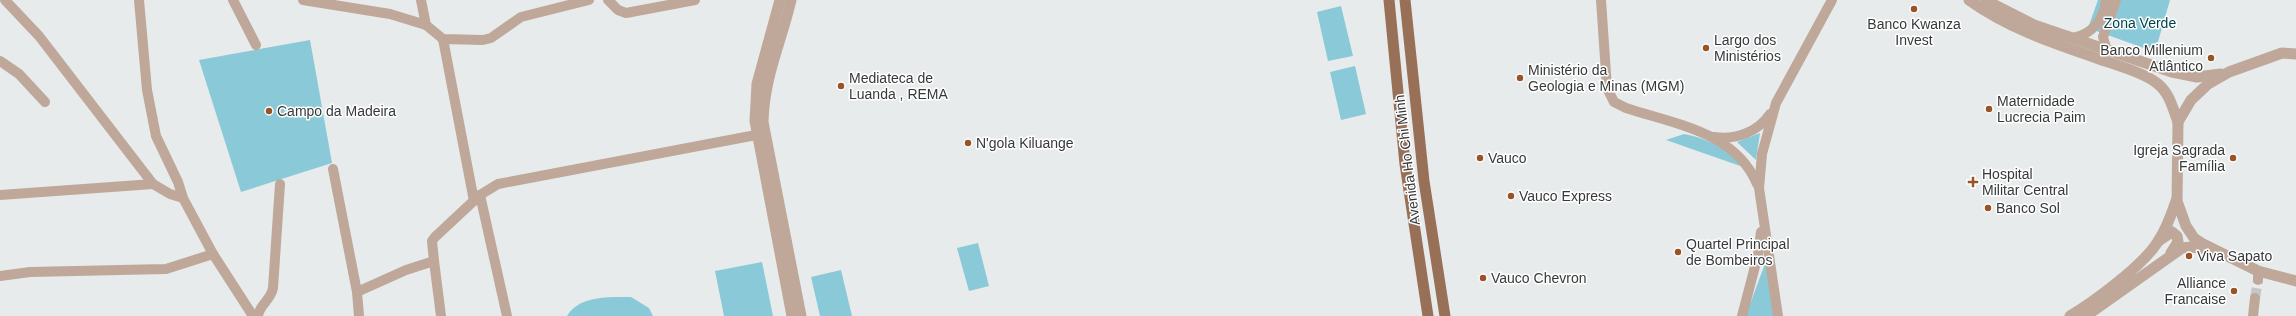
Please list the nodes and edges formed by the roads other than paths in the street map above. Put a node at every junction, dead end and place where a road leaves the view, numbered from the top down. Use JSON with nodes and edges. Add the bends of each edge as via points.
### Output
{"nodes":[{"id":1,"x":5,"y":0,"type":"edge"},
{"id":2,"x":139,"y":0,"type":"edge"},
{"id":3,"x":233,"y":0,"type":"edge"},
{"id":4,"x":303,"y":0,"type":"edge"},
{"id":5,"x":421,"y":0,"type":"edge"},
{"id":6,"x":589,"y":0,"type":"edge"},
{"id":7,"x":608,"y":0,"type":"edge"},
{"id":8,"x":695,"y":0,"type":"edge"},
{"id":9,"x":1389,"y":0,"type":"edge"},
{"id":10,"x":1405,"y":0,"type":"edge"},
{"id":11,"x":1600,"y":0,"type":"edge"},
{"id":12,"x":1832,"y":0,"type":"edge"},
{"id":13,"x":1969,"y":0,"type":"edge"},
{"id":14,"x":1985,"y":0,"type":"edge"},
{"id":15,"x":2106,"y":0,"type":"edge"},
{"id":16,"x":2116,"y":0,"type":"edge"},
{"id":17,"x":788,"y":1,"type":"edge"},
{"id":18,"x":426,"y":25,"type":"junction"},
{"id":19,"x":2073,"y":38,"type":"junction"},
{"id":20,"x":443,"y":39,"type":"junction"},
{"id":21,"x":256,"y":45,"type":"dead end"},
{"id":22,"x":2296,"y":45,"type":"edge"},
{"id":23,"x":2107,"y":51,"type":"junction"},
{"id":24,"x":2282,"y":53,"type":"junction"},
{"id":25,"x":2296,"y":54,"type":"edge"},
{"id":26,"x":0,"y":62,"type":"edge"},
{"id":27,"x":0,"y":72,"type":"edge"},
{"id":28,"x":2229,"y":72,"type":"junction"},
{"id":29,"x":45,"y":102,"type":"dead end"},
{"id":30,"x":1776,"y":103,"type":"junction"},
{"id":31,"x":2178,"y":122,"type":"junction"},
{"id":32,"x":756,"y":135,"type":"junction"},
{"id":33,"x":1709,"y":136,"type":"junction"},
{"id":34,"x":334,"y":169,"type":"dead end"},
{"id":35,"x":153,"y":184,"type":"junction"},
{"id":36,"x":280,"y":184,"type":"dead end"},
{"id":37,"x":1759,"y":188,"type":"junction"},
{"id":38,"x":0,"y":195,"type":"edge"},
{"id":39,"x":182,"y":198,"type":"junction"},
{"id":40,"x":477,"y":198,"type":"junction"},
{"id":41,"x":2177,"y":201,"type":"junction"},
{"id":42,"x":1763,"y":216,"type":"junction"},
{"id":43,"x":2157,"y":244,"type":"junction"},
{"id":44,"x":2214,"y":251,"type":"junction"},
{"id":45,"x":213,"y":254,"type":"junction"},
{"id":46,"x":2167,"y":257,"type":"junction"},
{"id":47,"x":434,"y":261,"type":"junction"},
{"id":48,"x":2261,"y":275,"type":"junction"},
{"id":49,"x":0,"y":276,"type":"edge"},
{"id":50,"x":2296,"y":281,"type":"edge"},
{"id":51,"x":2296,"y":288,"type":"edge"},
{"id":52,"x":358,"y":292,"type":"junction"},
{"id":53,"x":2255,"y":298,"type":"tunnel mouth"},
{"id":54,"x":259,"y":315,"type":"edge"},
{"id":55,"x":359,"y":316,"type":"edge"},
{"id":56,"x":442,"y":316,"type":"edge"},
{"id":57,"x":507,"y":316,"type":"edge"},
{"id":58,"x":792,"y":316,"type":"edge"},
{"id":59,"x":801,"y":316,"type":"edge"},
{"id":60,"x":1428,"y":316,"type":"edge"},
{"id":61,"x":1444,"y":316,"type":"edge"},
{"id":62,"x":1742,"y":316,"type":"edge"},
{"id":63,"x":1778,"y":316,"type":"edge"},
{"id":64,"x":2070,"y":316,"type":"edge"},
{"id":65,"x":2086,"y":316,"type":"edge"},
{"id":66,"x":2253,"y":316,"type":"edge"}],
"edges":[{"from":1,"to":35,"type":"street","via":[[39,36]]},
{"from":2,"to":39,"type":"street","via":[[150,115],[156,136],[178,182]]},
{"from":3,"to":21,"type":"street"},
{"from":4,"to":18,"type":"street","via":[[390,14]]},
{"from":5,"to":18,"type":"street"},
{"from":6,"to":20,"type":"street","via":[[521,17],[491,38]]},
{"from":7,"to":8,"type":"street","via":[[618,10],[626,13]]},
{"from":9,"to":60,"type":"main road","name":"Avenida Ho Chi Minh","via":[[1405,164]]},
{"from":10,"to":61,"type":"main road","name":"Avenida Ho Chi Minh","via":[[1424,181]]},
{"from":11,"to":33,"type":"street","via":[[1607,88],[1614,102]]},
{"from":12,"to":30,"type":"street"},
{"from":13,"to":31,"type":"street","via":[[1983,10],[2048,42],[2153,81],[2167,94]]},
{"from":14,"to":19,"type":"street","via":[[2034,25]]},
{"from":15,"to":19,"type":"street","via":[[2103,15],[2091,31],[2084,36]]},
{"from":16,"to":23,"type":"street","via":[[2103,37]]},
{"from":17,"to":32,"type":"street","via":[[756,89]]},
{"from":17,"to":59,"type":"street","via":[[767,81],[763,101],[763,122]]},
{"from":18,"to":20,"type":"street"},
{"from":19,"to":23,"type":"street"},
{"from":20,"to":40,"type":"street"},
{"from":22,"to":24,"type":"street"},
{"from":23,"to":28,"type":"street","via":[[2186,76],[2211,77]]},
{"from":24,"to":25,"type":"street"},
{"from":24,"to":28,"type":"street"},
{"from":26,"to":27,"type":"street"},
{"from":26,"to":29,"type":"street","via":[[20,74]]},
{"from":28,"to":31,"type":"street","via":[[2196,93]]},
{"from":30,"to":33,"type":"street","via":[[1765,121],[1748,133],[1729,137]]},
{"from":30,"to":37,"type":"street","via":[[1762,154]]},
{"from":31,"to":41,"type":"street"},
{"from":32,"to":40,"type":"street","via":[[498,184]]},
{"from":32,"to":58,"type":"street"},
{"from":33,"to":37,"type":"street","via":[[1732,148],[1741,157]]},
{"from":34,"to":52,"type":"street"},
{"from":35,"to":38,"type":"street"},
{"from":35,"to":39,"type":"street"},
{"from":36,"to":54,"type":"street","via":[[274,288]]},
{"from":37,"to":42,"type":"street"},
{"from":39,"to":45,"type":"street"},
{"from":40,"to":47,"type":"street","via":[[432,241]]},
{"from":40,"to":57,"type":"street"},
{"from":41,"to":43,"type":"street","via":[[2169,223]]},
{"from":41,"to":44,"type":"street","via":[[2180,215],[2194,238]]},
{"from":42,"to":62,"type":"street","via":[[1758,256]]},
{"from":42,"to":63,"type":"street"},
{"from":43,"to":46,"type":"street","via":[[2168,233],[2172,232],[2177,236],[2176,245]]},
{"from":43,"to":64,"type":"street","via":[[2106,291]]},
{"from":44,"to":46,"type":"street","via":[[2191,246]]},
{"from":44,"to":48,"type":"street"},
{"from":45,"to":49,"type":"street","via":[[166,268],[30,272]]},
{"from":45,"to":54,"type":"street"},
{"from":46,"to":65,"type":"street","via":[[2141,279]]},
{"from":47,"to":52,"type":"street","via":[[406,270]]},
{"from":47,"to":56,"type":"street"},
{"from":48,"to":50,"type":"street"},
{"from":48,"to":51,"type":"street"},
{"from":52,"to":55,"type":"street"},
{"from":53,"to":66,"type":"street"}]}
